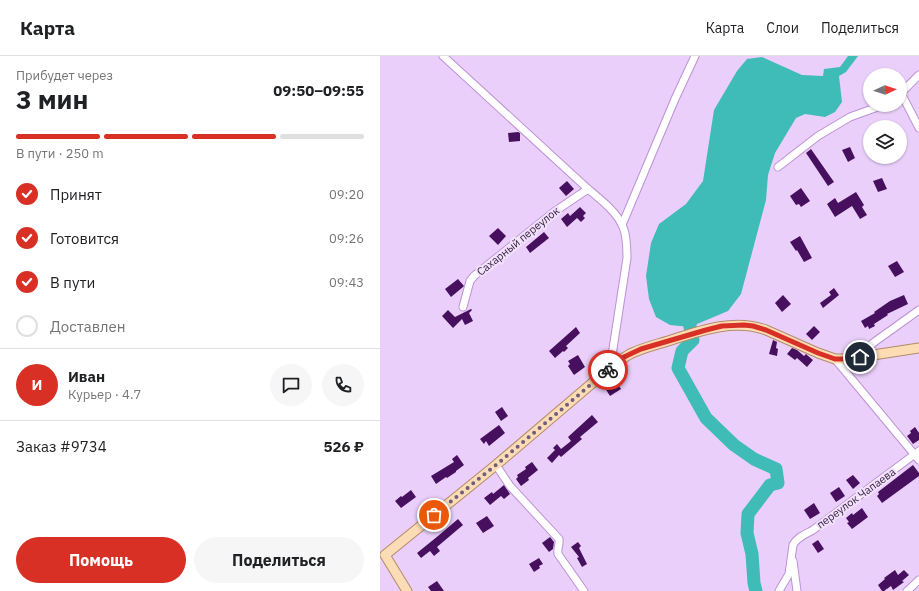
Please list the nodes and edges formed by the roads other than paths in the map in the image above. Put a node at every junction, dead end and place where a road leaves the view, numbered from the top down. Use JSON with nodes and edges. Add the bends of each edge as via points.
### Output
{"nodes":[{"id":1,"x":443,"y":56,"type":"edge"},
{"id":2,"x":695,"y":56,"type":"edge"},
{"id":3,"x":919,"y":75,"type":"edge"},
{"id":4,"x":907,"y":87,"type":"edge"},
{"id":5,"x":907,"y":105,"type":"edge"},
{"id":6,"x":864,"y":112,"type":"edge"},
{"id":7,"x":919,"y":128,"type":"edge"},
{"id":8,"x":778,"y":167,"type":"dead end"},
{"id":9,"x":588,"y":189,"type":"junction"},
{"id":10,"x":622,"y":225,"type":"junction"},
{"id":11,"x":463,"y":306,"type":"dead end"},
{"id":12,"x":919,"y":310,"type":"edge"},
{"id":13,"x":919,"y":348,"type":"edge"},
{"id":14,"x":860,"y":357,"type":"junction"},
{"id":15,"x":835,"y":359,"type":"junction"},
{"id":16,"x":610,"y":368,"type":"junction"},
{"id":17,"x":918,"y":455,"type":"edge"},
{"id":18,"x":496,"y":465,"type":"junction"},
{"id":19,"x":793,"y":555,"type":"junction"},
{"id":20,"x":382,"y":556,"type":"edge"},
{"id":21,"x":919,"y":580,"type":"edge"},
{"id":22,"x":407,"y":591,"type":"edge"},
{"id":23,"x":584,"y":591,"type":"edge"},
{"id":24,"x":779,"y":591,"type":"edge"},
{"id":25,"x":797,"y":591,"type":"edge"},
{"id":26,"x":907,"y":591,"type":"edge"}],
"edges":[{"from":1,"to":9,"type":"street"},
{"from":2,"to":10,"type":"street"},
{"from":3,"to":4,"type":"street"},
{"from":5,"to":7,"type":"street"},
{"from":6,"to":8,"type":"street","via":[[850,117],[818,136]]},
{"from":9,"to":10,"type":"street","via":[[611,210]]},
{"from":9,"to":11,"type":"street","name":"Сахарный переулок","via":[[554,212],[474,276],[470,281]]},
{"from":10,"to":16,"type":"street","via":[[627,258]]},
{"from":12,"to":14,"type":"street","via":[[873,343]]},
{"from":13,"to":14,"type":"main road"},
{"from":14,"to":15,"type":"main road"},
{"from":15,"to":16,"type":"main road","via":[[759,327],[744,325],[722,326],[674,339],[635,352]]},
{"from":15,"to":17,"type":"street"},
{"from":16,"to":18,"type":"main road"},
{"from":17,"to":19,"type":"street","name":"переулок Чапаева","via":[[797,539],[793,545]]},
{"from":18,"to":20,"type":"main road"},
{"from":18,"to":23,"type":"street","via":[[510,486],[559,539],[558,554]]},
{"from":19,"to":24,"type":"street","via":[[789,574]]},
{"from":19,"to":25,"type":"street"},
{"from":20,"to":22,"type":"main road"},
{"from":21,"to":26,"type":"street"}]}
